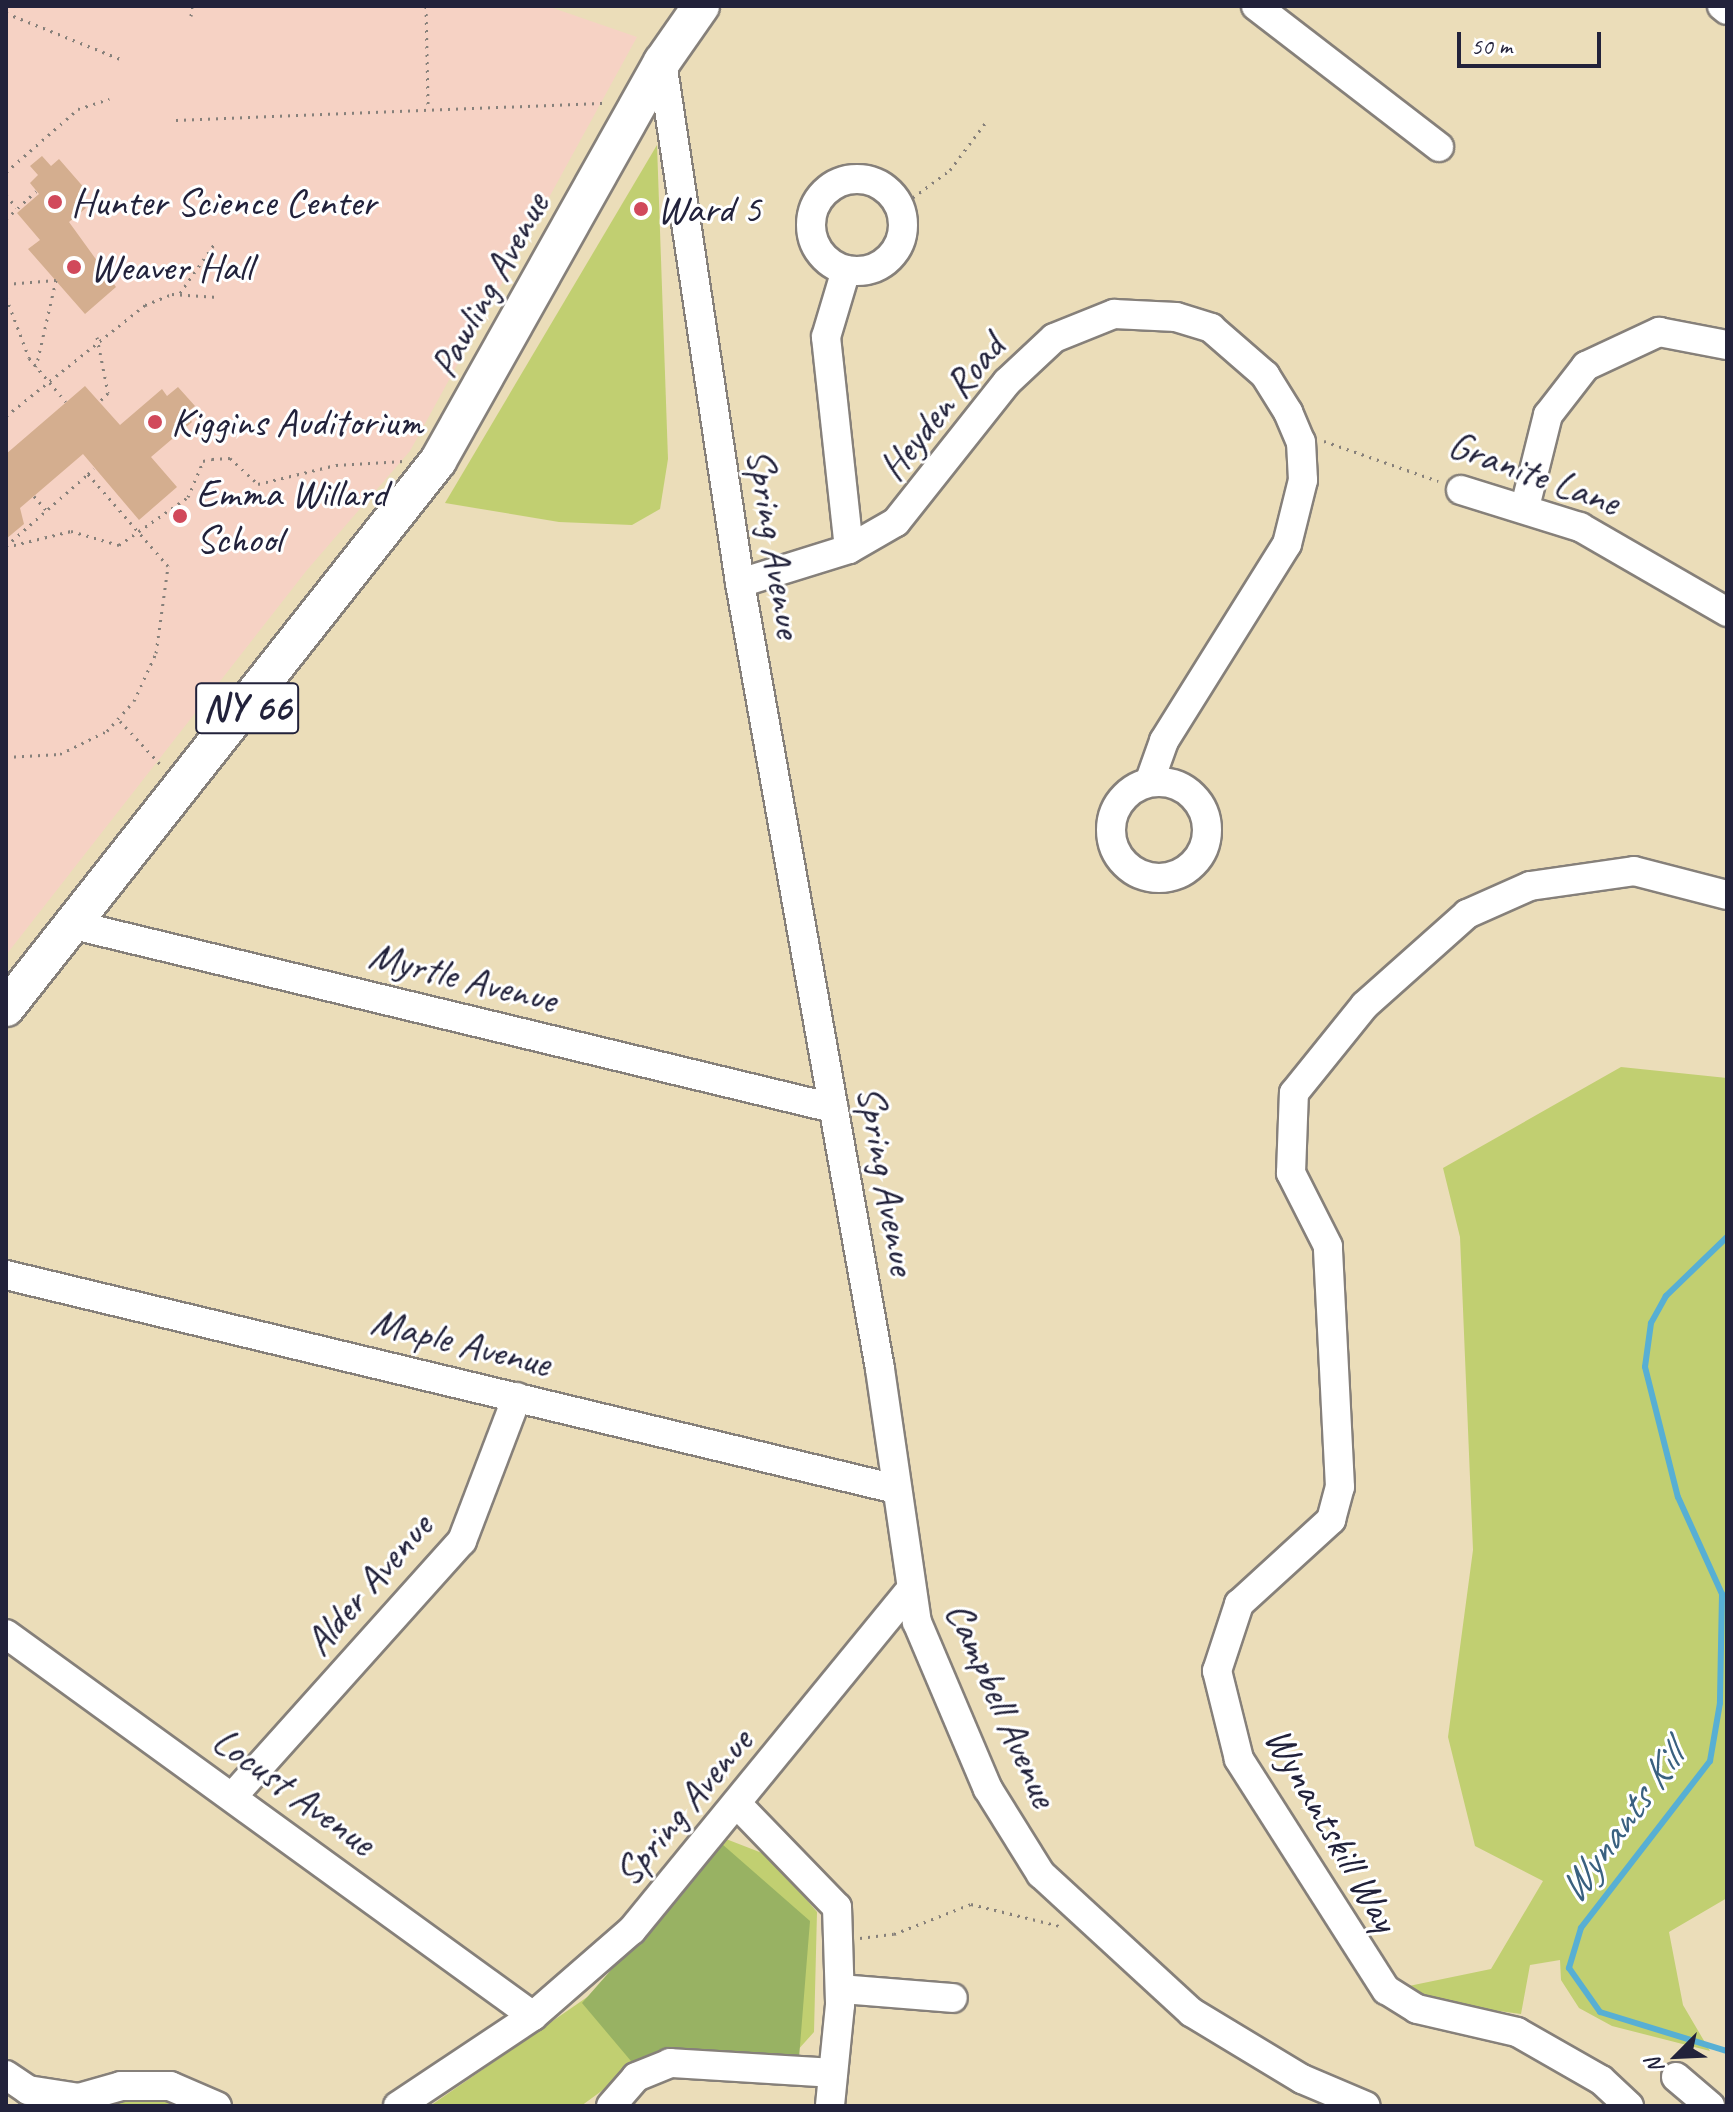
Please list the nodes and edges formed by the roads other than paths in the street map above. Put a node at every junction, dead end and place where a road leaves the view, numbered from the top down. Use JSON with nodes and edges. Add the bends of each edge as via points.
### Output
{"nodes":[{"id":1,"x":701,"y":6,"type":"edge"},
{"id":2,"x":1722,"y":6,"type":"edge"},
{"id":3,"x":1727,"y":10,"type":"edge"},
{"id":4,"x":1271,"y":11,"type":"edge"},
{"id":5,"x":662,"y":62,"type":"junction"},
{"id":6,"x":1439,"y":147,"type":"dead end"},
{"id":7,"x":846,"y":270,"type":"junction"},
{"id":8,"x":1727,"y":345,"type":"edge"},
{"id":9,"x":1461,"y":490,"type":"road end"},
{"id":10,"x":1525,"y":507,"type":"junction"},
{"id":11,"x":849,"y":549,"type":"junction"},
{"id":12,"x":740,"y":583,"type":"junction"},
{"id":13,"x":1727,"y":612,"type":"edge"},
{"id":14,"x":1150,"y":780,"type":"dead end"},
{"id":15,"x":1727,"y":895,"type":"edge"},
{"id":16,"x":74,"y":925,"type":"junction"},
{"id":17,"x":6,"y":1008,"type":"edge"},
{"id":18,"x":833,"y":1108,"type":"junction"},
{"id":19,"x":6,"y":1275,"type":"edge"},
{"id":20,"x":517,"y":1397,"type":"junction"},
{"id":21,"x":896,"y":1489,"type":"junction"},
{"id":22,"x":910,"y":1590,"type":"junction"},
{"id":23,"x":6,"y":1634,"type":"edge"},
{"id":24,"x":233,"y":1796,"type":"junction"},
{"id":25,"x":738,"y":1805,"type":"junction"},
{"id":26,"x":841,"y":1989,"type":"junction"},
{"id":27,"x":953,"y":1998,"type":"dead end"},
{"id":28,"x":533,"y":2016,"type":"junction"},
{"id":29,"x":833,"y":2073,"type":"junction"},
{"id":30,"x":6,"y":2075,"type":"edge"},
{"id":31,"x":1676,"y":2077,"type":"dead end"},
{"id":32,"x":217,"y":2106,"type":"edge"},
{"id":33,"x":398,"y":2106,"type":"edge"},
{"id":34,"x":611,"y":2106,"type":"edge"},
{"id":35,"x":830,"y":2106,"type":"edge"},
{"id":36,"x":1366,"y":2106,"type":"edge"},
{"id":37,"x":1629,"y":2106,"type":"edge"},
{"id":38,"x":1710,"y":2106,"type":"edge"}],
"edges":[{"from":1,"to":5,"type":"main road","name":"Pawling Avenue","number":"NY 66"},
{"from":2,"to":3,"type":"street"},
{"from":4,"to":6,"type":"street"},
{"from":5,"to":12,"type":"street","name":"Spring Avenue"},
{"from":5,"to":16,"type":"main road","name":"Pawling Avenue","number":"NY 66","via":[[438,461]]},
{"from":7,"to":7,"type":"street","via":[[875,268],[897,249],[900,207],[868,179],[824,193],[813,238],[832,263]]},
{"from":7,"to":11,"type":"street","via":[[826,337]]},
{"from":8,"to":10,"type":"street","via":[[1659,332],[1586,366],[1548,415]]},
{"from":9,"to":10,"type":"street","name":"Granite Lane"},
{"from":10,"to":13,"type":"street","name":"Granite Lane","via":[[1642,557]]},
{"from":11,"to":12,"type":"street","name":"Heyden Road"},
{"from":11,"to":14,"type":"street","name":"Heyden Road","via":[[917,504],[1029,357],[1054,338],[1114,314],[1176,317],[1211,328],[1265,375],[1301,442],[1303,480],[1287,544],[1164,741]]},
{"from":12,"to":18,"type":"street","name":"Spring Avenue"},
{"from":15,"to":37,"type":"street","name":"Wynantskill Way","via":[[1676,876],[1604,873],[1530,886],[1467,914],[1365,1005],[1294,1093],[1291,1173],[1328,1246],[1340,1487],[1331,1520],[1239,1604],[1217,1671],[1239,1759],[1386,1990],[1417,2009],[1517,2032],[1601,2080]]},
{"from":16,"to":17,"type":"main road","name":"Pawling Avenue","number":"NY 66"},
{"from":16,"to":18,"type":"street","name":"Myrtle Avenue"},
{"from":18,"to":21,"type":"street","name":"Spring Avenue"},
{"from":19,"to":20,"type":"street","name":"Maple Avenue"},
{"from":20,"to":21,"type":"street","name":"Maple Avenue"},
{"from":20,"to":24,"type":"street","name":"Alder Avenue","via":[[462,1541]]},
{"from":21,"to":22,"type":"street","name":"Spring Avenue"},
{"from":22,"to":25,"type":"street","name":"Spring Avenue"},
{"from":22,"to":36,"type":"street","name":"Campbell Avenue","via":[[988,1789],[1041,1874],[1191,2012],[1302,2079]]},
{"from":23,"to":24,"type":"street","name":"Locust Avenue"},
{"from":24,"to":28,"type":"street","name":"Locust Avenue"},
{"from":25,"to":26,"type":"street","via":[[837,1907]]},
{"from":25,"to":28,"type":"street","name":"Spring Avenue","via":[[632,1930]]},
{"from":26,"to":27,"type":"street"},
{"from":26,"to":29,"type":"street"},
{"from":28,"to":33,"type":"street","name":"Spring Avenue"},
{"from":29,"to":34,"type":"street","via":[[670,2063],[636,2077]]},
{"from":29,"to":35,"type":"street"},
{"from":30,"to":32,"type":"street","via":[[28,2090],[79,2098],[121,2086],[170,2086]]},
{"from":31,"to":38,"type":"street"}]}
